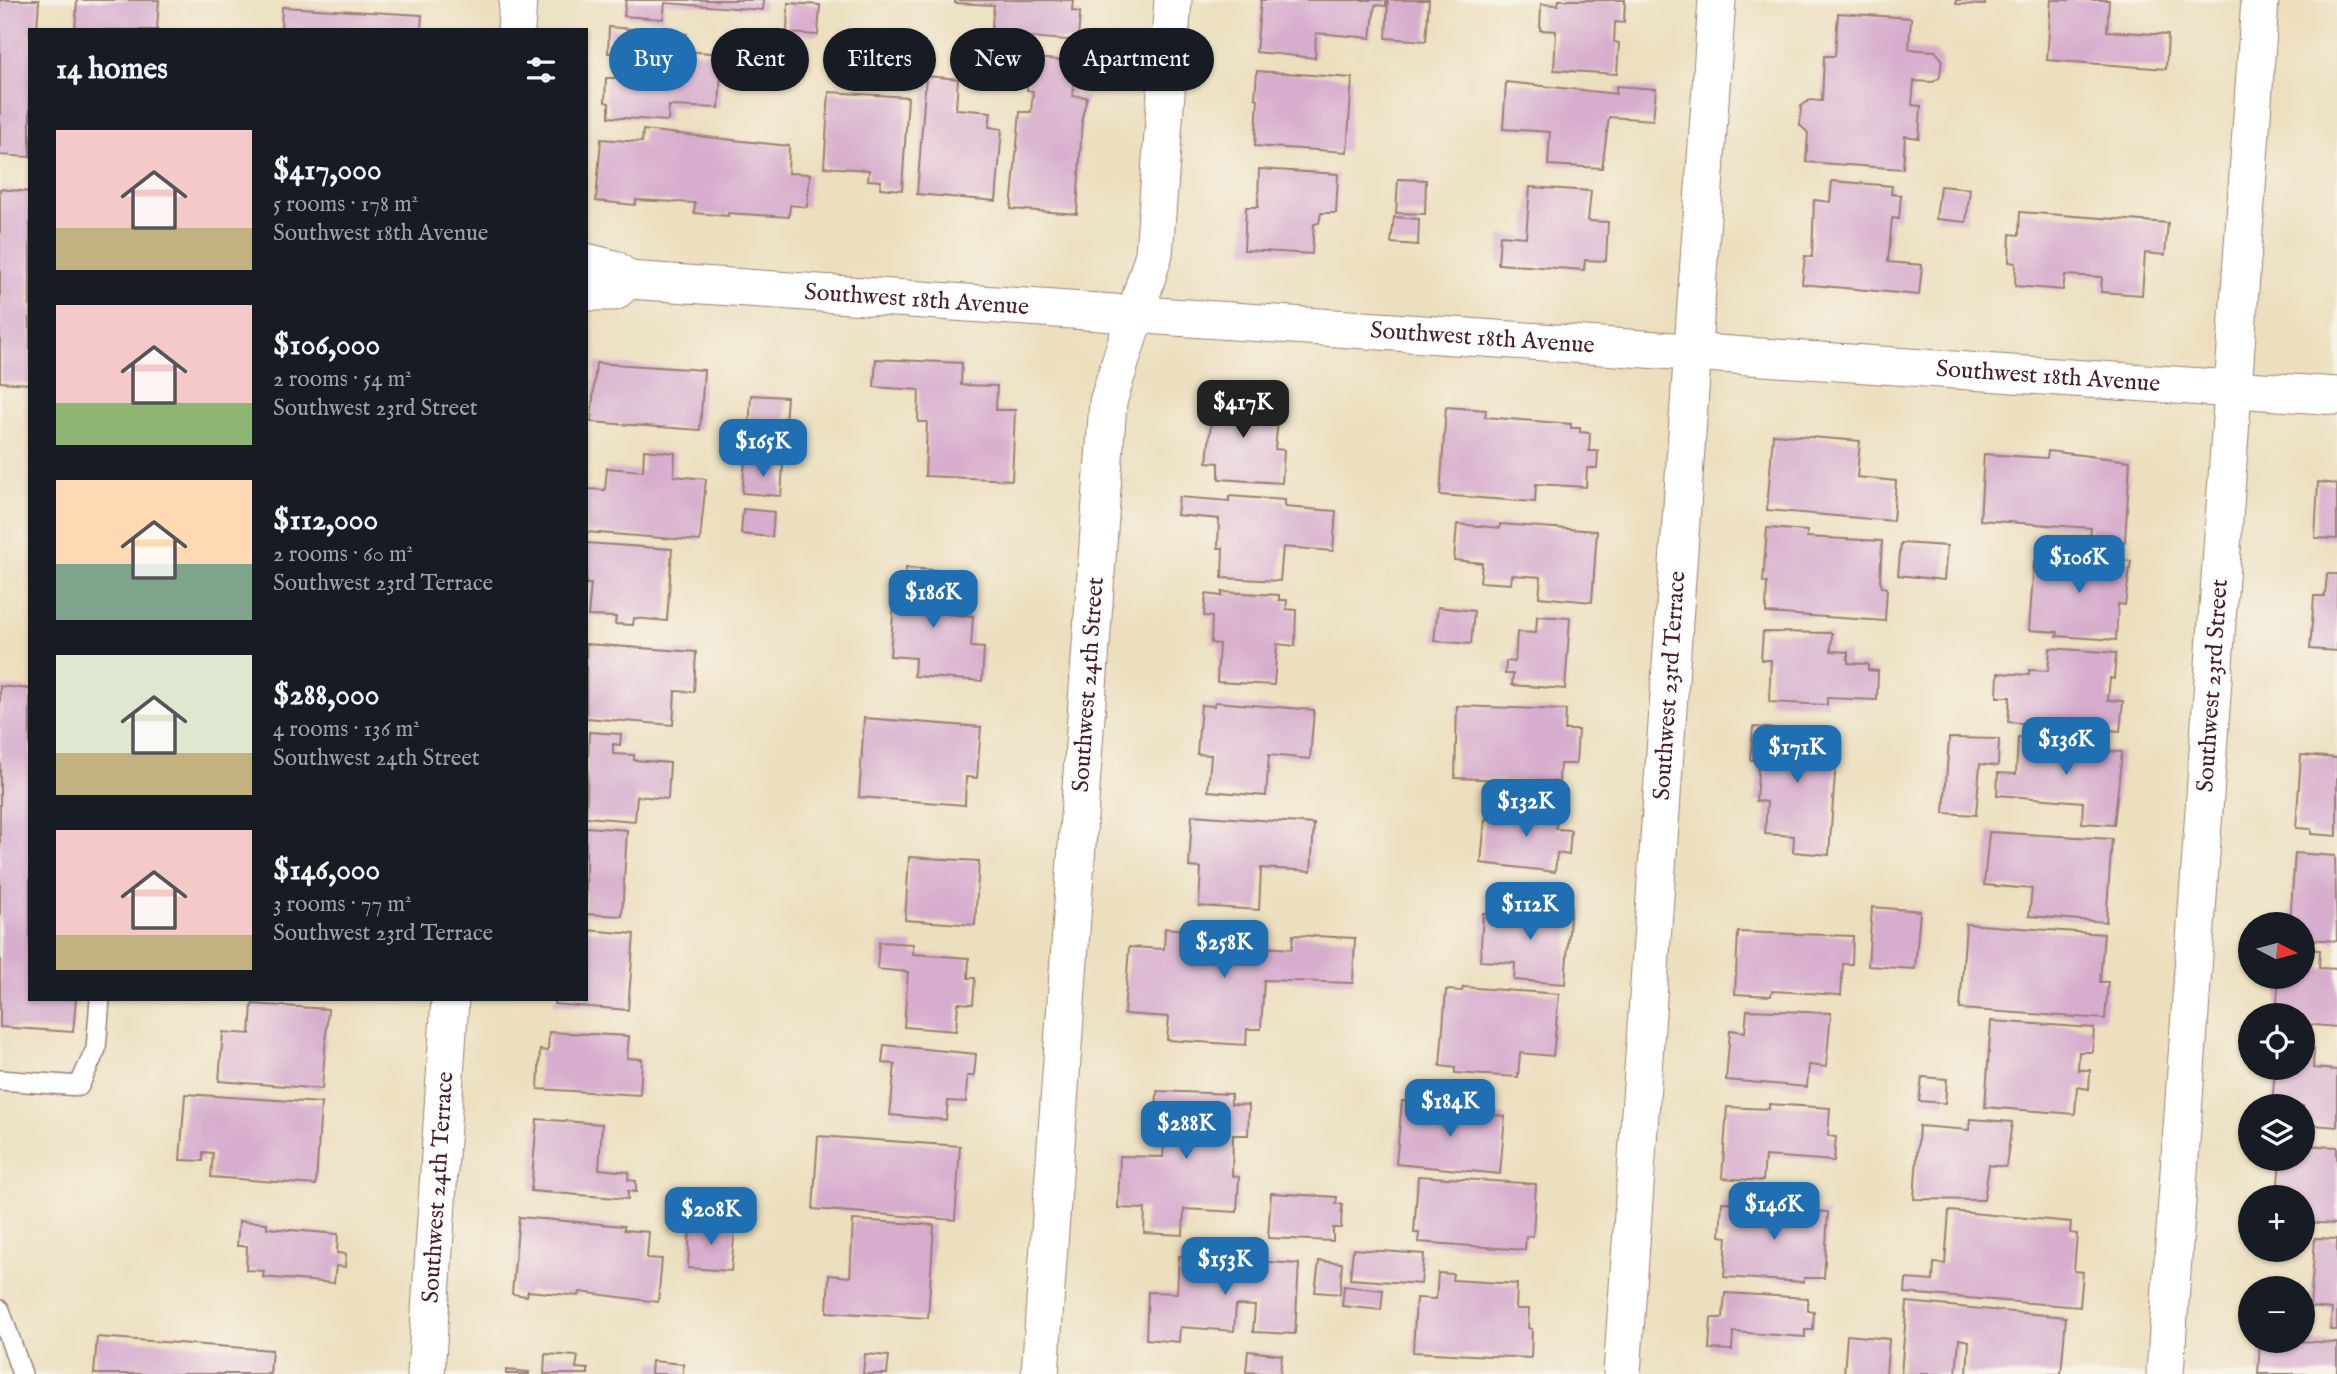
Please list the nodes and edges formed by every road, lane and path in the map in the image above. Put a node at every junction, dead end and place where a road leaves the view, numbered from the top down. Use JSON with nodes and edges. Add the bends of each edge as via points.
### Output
{"nodes":[{"id":1,"x":518,"y":0,"type":"edge"},
{"id":2,"x":1172,"y":0,"type":"edge"},
{"id":3,"x":1717,"y":0,"type":"edge"},
{"id":4,"x":2260,"y":0,"type":"edge"},
{"id":5,"x":516,"y":28,"type":"edge"},
{"id":6,"x":588,"y":262,"type":"edge"},
{"id":7,"x":628,"y":280,"type":"junction"},
{"id":8,"x":588,"y":292,"type":"edge"},
{"id":9,"x":1136,"y":314,"type":"junction"},
{"id":10,"x":1693,"y":352,"type":"junction"},
{"id":11,"x":2232,"y":390,"type":"junction"},
{"id":12,"x":2337,"y":396,"type":"edge"},
{"id":13,"x":100,"y":1001,"type":"edge"},
{"id":14,"x":450,"y":1001,"type":"edge"},
{"id":15,"x":0,"y":1080,"type":"edge"},
{"id":16,"x":0,"y":1310,"type":"edge"},
{"id":17,"x":22,"y":1374,"type":"edge"},
{"id":18,"x":426,"y":1374,"type":"edge"},
{"id":19,"x":1040,"y":1374,"type":"edge"},
{"id":20,"x":1622,"y":1374,"type":"edge"},
{"id":21,"x":2165,"y":1374,"type":"edge"}],
"edges":[{"from":1,"to":5,"type":"street"},
{"from":2,"to":9,"type":"street","name":"Southwest 24th Street","via":[[1154,254]]},
{"from":3,"to":10,"type":"street","name":"Southwest 23rd Terrace"},
{"from":4,"to":11,"type":"street","name":"Southwest 23rd Street"},
{"from":6,"to":7,"type":"street","name":"Southwest 18th Avenue","via":[[614,269]]},
{"from":7,"to":8,"type":"street","name":"Southwest 18th Avenue","via":[[614,292]]},
{"from":7,"to":9,"type":"street","name":"Southwest 18th Avenue"},
{"from":9,"to":10,"type":"street","name":"Southwest 18th Avenue"},
{"from":9,"to":19,"type":"street","name":"Southwest 24th Street","via":[[1108,402]]},
{"from":10,"to":11,"type":"street","name":"Southwest 18th Avenue"},
{"from":10,"to":20,"type":"street","name":"Southwest 23rd Terrace"},
{"from":11,"to":12,"type":"street","name":"Southwest 18th Avenue"},
{"from":11,"to":21,"type":"street","name":"Southwest 23rd Street"},
{"from":13,"to":15,"type":"lane","via":[[96,1049],[79,1086]]},
{"from":14,"to":18,"type":"street","name":"Southwest 24th Terrace"},
{"from":16,"to":17,"type":"lane"}]}
